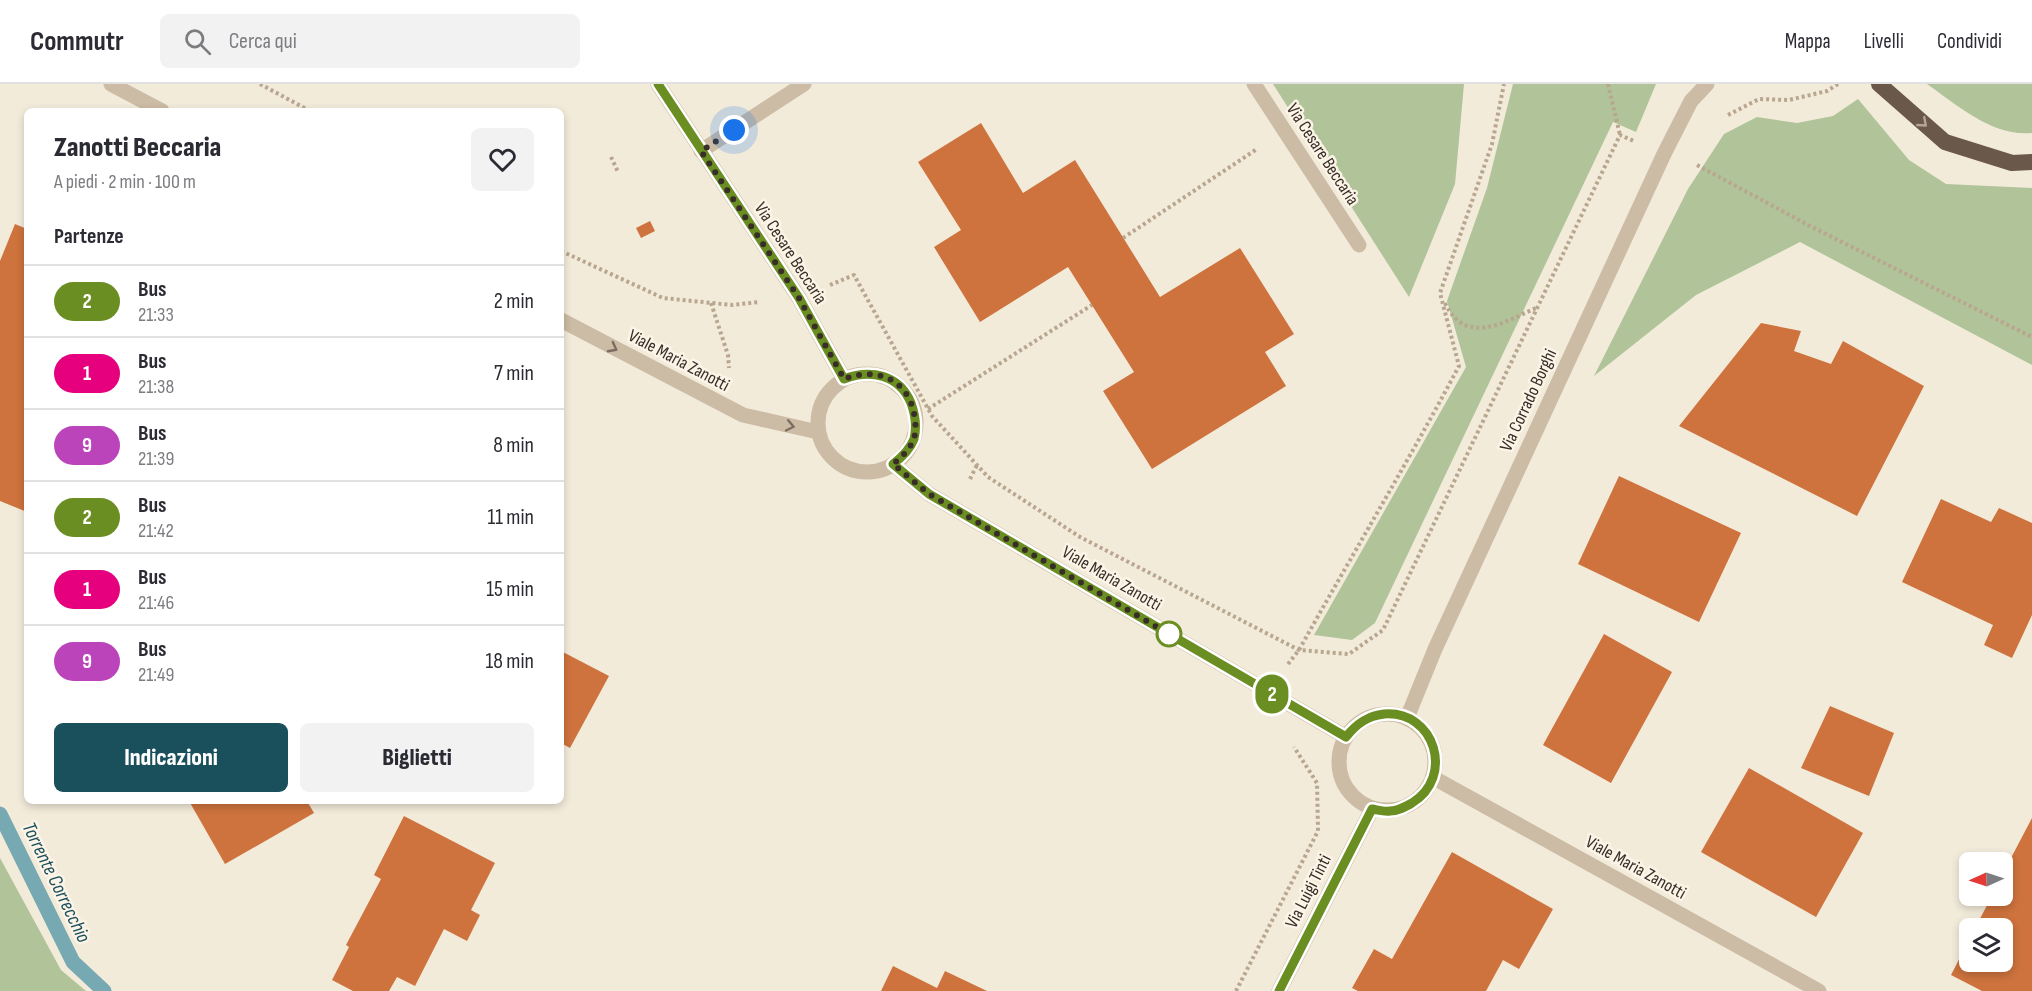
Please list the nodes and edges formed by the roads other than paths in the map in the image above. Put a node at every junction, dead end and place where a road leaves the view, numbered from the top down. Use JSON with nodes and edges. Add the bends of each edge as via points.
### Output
{"nodes":[{"id":1,"x":111,"y":84,"type":"edge"},
{"id":2,"x":658,"y":84,"type":"edge"},
{"id":3,"x":804,"y":84,"type":"edge"},
{"id":4,"x":1254,"y":84,"type":"edge"},
{"id":5,"x":1693,"y":84,"type":"edge"},
{"id":6,"x":1707,"y":84,"type":"edge"},
{"id":7,"x":1879,"y":84,"type":"edge"},
{"id":8,"x":1691,"y":101,"type":"junction"},
{"id":9,"x":156,"y":108,"type":"edge"},
{"id":10,"x":701,"y":151,"type":"junction"},
{"id":11,"x":2032,"y":162,"type":"edge"},
{"id":12,"x":1359,"y":245,"type":"dead end"},
{"id":13,"x":564,"y":322,"type":"edge"},
{"id":14,"x":844,"y":379,"type":"junction"},
{"id":15,"x":818,"y":432,"type":"junction"},
{"id":16,"x":893,"y":464,"type":"junction"},
{"id":17,"x":1407,"y":718,"type":"junction"},
{"id":18,"x":1346,"y":737,"type":"junction"},
{"id":19,"x":1434,"y":778,"type":"junction"},
{"id":20,"x":1372,"y":809,"type":"junction"},
{"id":21,"x":1279,"y":991,"type":"edge"},
{"id":22,"x":1819,"y":991,"type":"edge"}],
"edges":[{"from":1,"to":9,"type":"street"},
{"from":2,"to":10,"type":"street","name":"Via Cesare Beccaria"},
{"from":3,"to":10,"type":"street"},
{"from":4,"to":12,"type":"street","name":"Via Cesare Beccaria"},
{"from":5,"to":8,"type":"street","name":"Via Corrado Borghi"},
{"from":6,"to":8,"type":"street","name":"Via Corrado Borghi"},
{"from":7,"to":11,"type":"highway","one_way":true,"via":[[1945,142],[2012,163]]},
{"from":8,"to":17,"type":"street","name":"Via Corrado Borghi","via":[[1440,638]]},
{"from":10,"to":14,"type":"street","name":"Via Cesare Beccaria","via":[[799,298]]},
{"from":13,"to":15,"type":"street","name":"Viale Maria Zanotti","one_way":true,"via":[[743,416]]},
{"from":14,"to":15,"type":"street","via":[[827,394],[819,411]]},
{"from":14,"to":16,"type":"street","via":[[873,374],[888,378],[907,394],[916,415],[914,440],[904,456]]},
{"from":15,"to":16,"type":"street","via":[[836,462],[851,470],[879,471]]},
{"from":16,"to":18,"type":"street","name":"Viale Maria Zanotti","via":[[929,494]]},
{"from":17,"to":18,"type":"street","via":[[1374,715]]},
{"from":17,"to":19,"type":"street","via":[[1419,725],[1434,748]]},
{"from":18,"to":20,"type":"street","via":[[1339,769],[1344,786]]},
{"from":19,"to":20,"type":"street","via":[[1421,797],[1401,809]]},
{"from":19,"to":22,"type":"street","name":"Viale Maria Zanotti"},
{"from":20,"to":21,"type":"street","name":"Via Luigi Tinti"}]}
